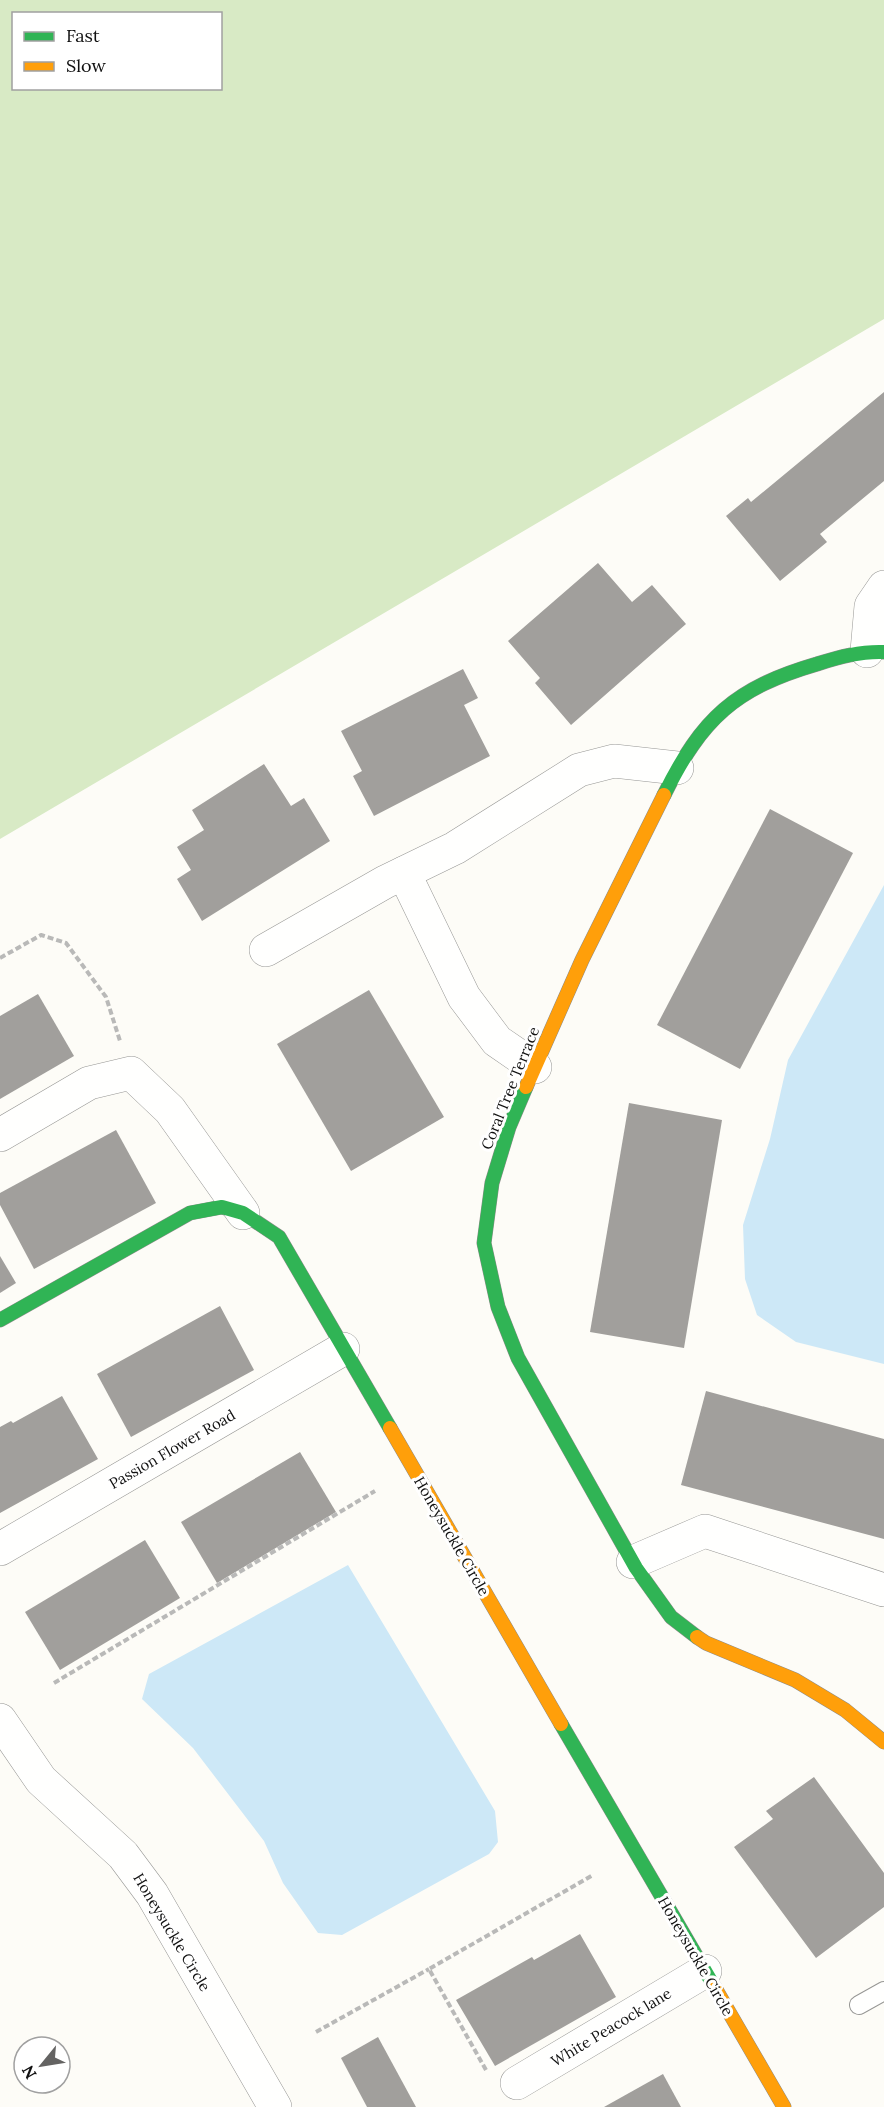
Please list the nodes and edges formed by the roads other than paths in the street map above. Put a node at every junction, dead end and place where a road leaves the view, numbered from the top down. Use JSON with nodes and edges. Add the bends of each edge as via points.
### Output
{"nodes":[{"id":1,"x":884,"y":587,"type":"edge"},
{"id":2,"x":876,"y":652,"type":"edge"},
{"id":3,"x":677,"y":768,"type":"junction"},
{"id":4,"x":404,"y":873,"type":"junction"},
{"id":5,"x":266,"y":950,"type":"dead end"},
{"id":6,"x":535,"y":1067,"type":"junction"},
{"id":7,"x":0,"y":1135,"type":"edge"},
{"id":8,"x":243,"y":1214,"type":"junction"},
{"id":9,"x":0,"y":1320,"type":"edge"},
{"id":10,"x":344,"y":1349,"type":"junction"},
{"id":11,"x":0,"y":1549,"type":"edge"},
{"id":12,"x":633,"y":1562,"type":"junction"},
{"id":13,"x":884,"y":1590,"type":"edge"},
{"id":14,"x":0,"y":1720,"type":"edge"},
{"id":15,"x":884,"y":1742,"type":"edge"},
{"id":16,"x":705,"y":1971,"type":"junction"},
{"id":17,"x":884,"y":1991,"type":"edge"},
{"id":18,"x":859,"y":2005,"type":"dead end"},
{"id":19,"x":504,"y":2080,"type":"road end"},
{"id":20,"x":275,"y":2107,"type":"edge"},
{"id":21,"x":784,"y":2107,"type":"edge"}],
"edges":[{"from":1,"to":2,"type":"street","via":[[871,606]]},
{"from":2,"to":3,"type":"street","name":"Coral Tree Terrace","via":[[782,674],[741,694],[707,724]]},
{"from":3,"to":4,"type":"street","via":[[614,760],[579,770],[455,848]]},
{"from":3,"to":6,"type":"street","name":"Coral Tree Terrace","via":[[582,960]]},
{"from":4,"to":5,"type":"street"},
{"from":4,"to":6,"type":"street","via":[[464,996],[497,1041]]},
{"from":6,"to":12,"type":"street","name":"Coral Tree Terrace","via":[[509,1127],[492,1183],[484,1243],[498,1307],[518,1358]]},
{"from":7,"to":8,"type":"street","via":[[89,1083],[131,1073],[170,1110]]},
{"from":8,"to":9,"type":"street","name":"Honeysuckle Circle","via":[[222,1207],[190,1213]]},
{"from":8,"to":10,"type":"street","name":"Honeysuckle Circle","via":[[279,1237]]},
{"from":10,"to":11,"type":"street","name":"Passion Flower Road"},
{"from":10,"to":16,"type":"street","name":"Honeysuckle Circle"},
{"from":12,"to":13,"type":"street","via":[[705,1531]]},
{"from":12,"to":15,"type":"street","name":"Coral Tree Terrace","via":[[671,1617],[706,1643],[795,1680],[845,1710]]},
{"from":14,"to":20,"type":"street","name":"Honeysuckle Circle","via":[[41,1780],[123,1855],[152,1894]]},
{"from":16,"to":19,"type":"street","name":"White Peacock lane"},
{"from":16,"to":21,"type":"street","name":"Honeysuckle Circle"},
{"from":17,"to":18,"type":"lane"}]}
